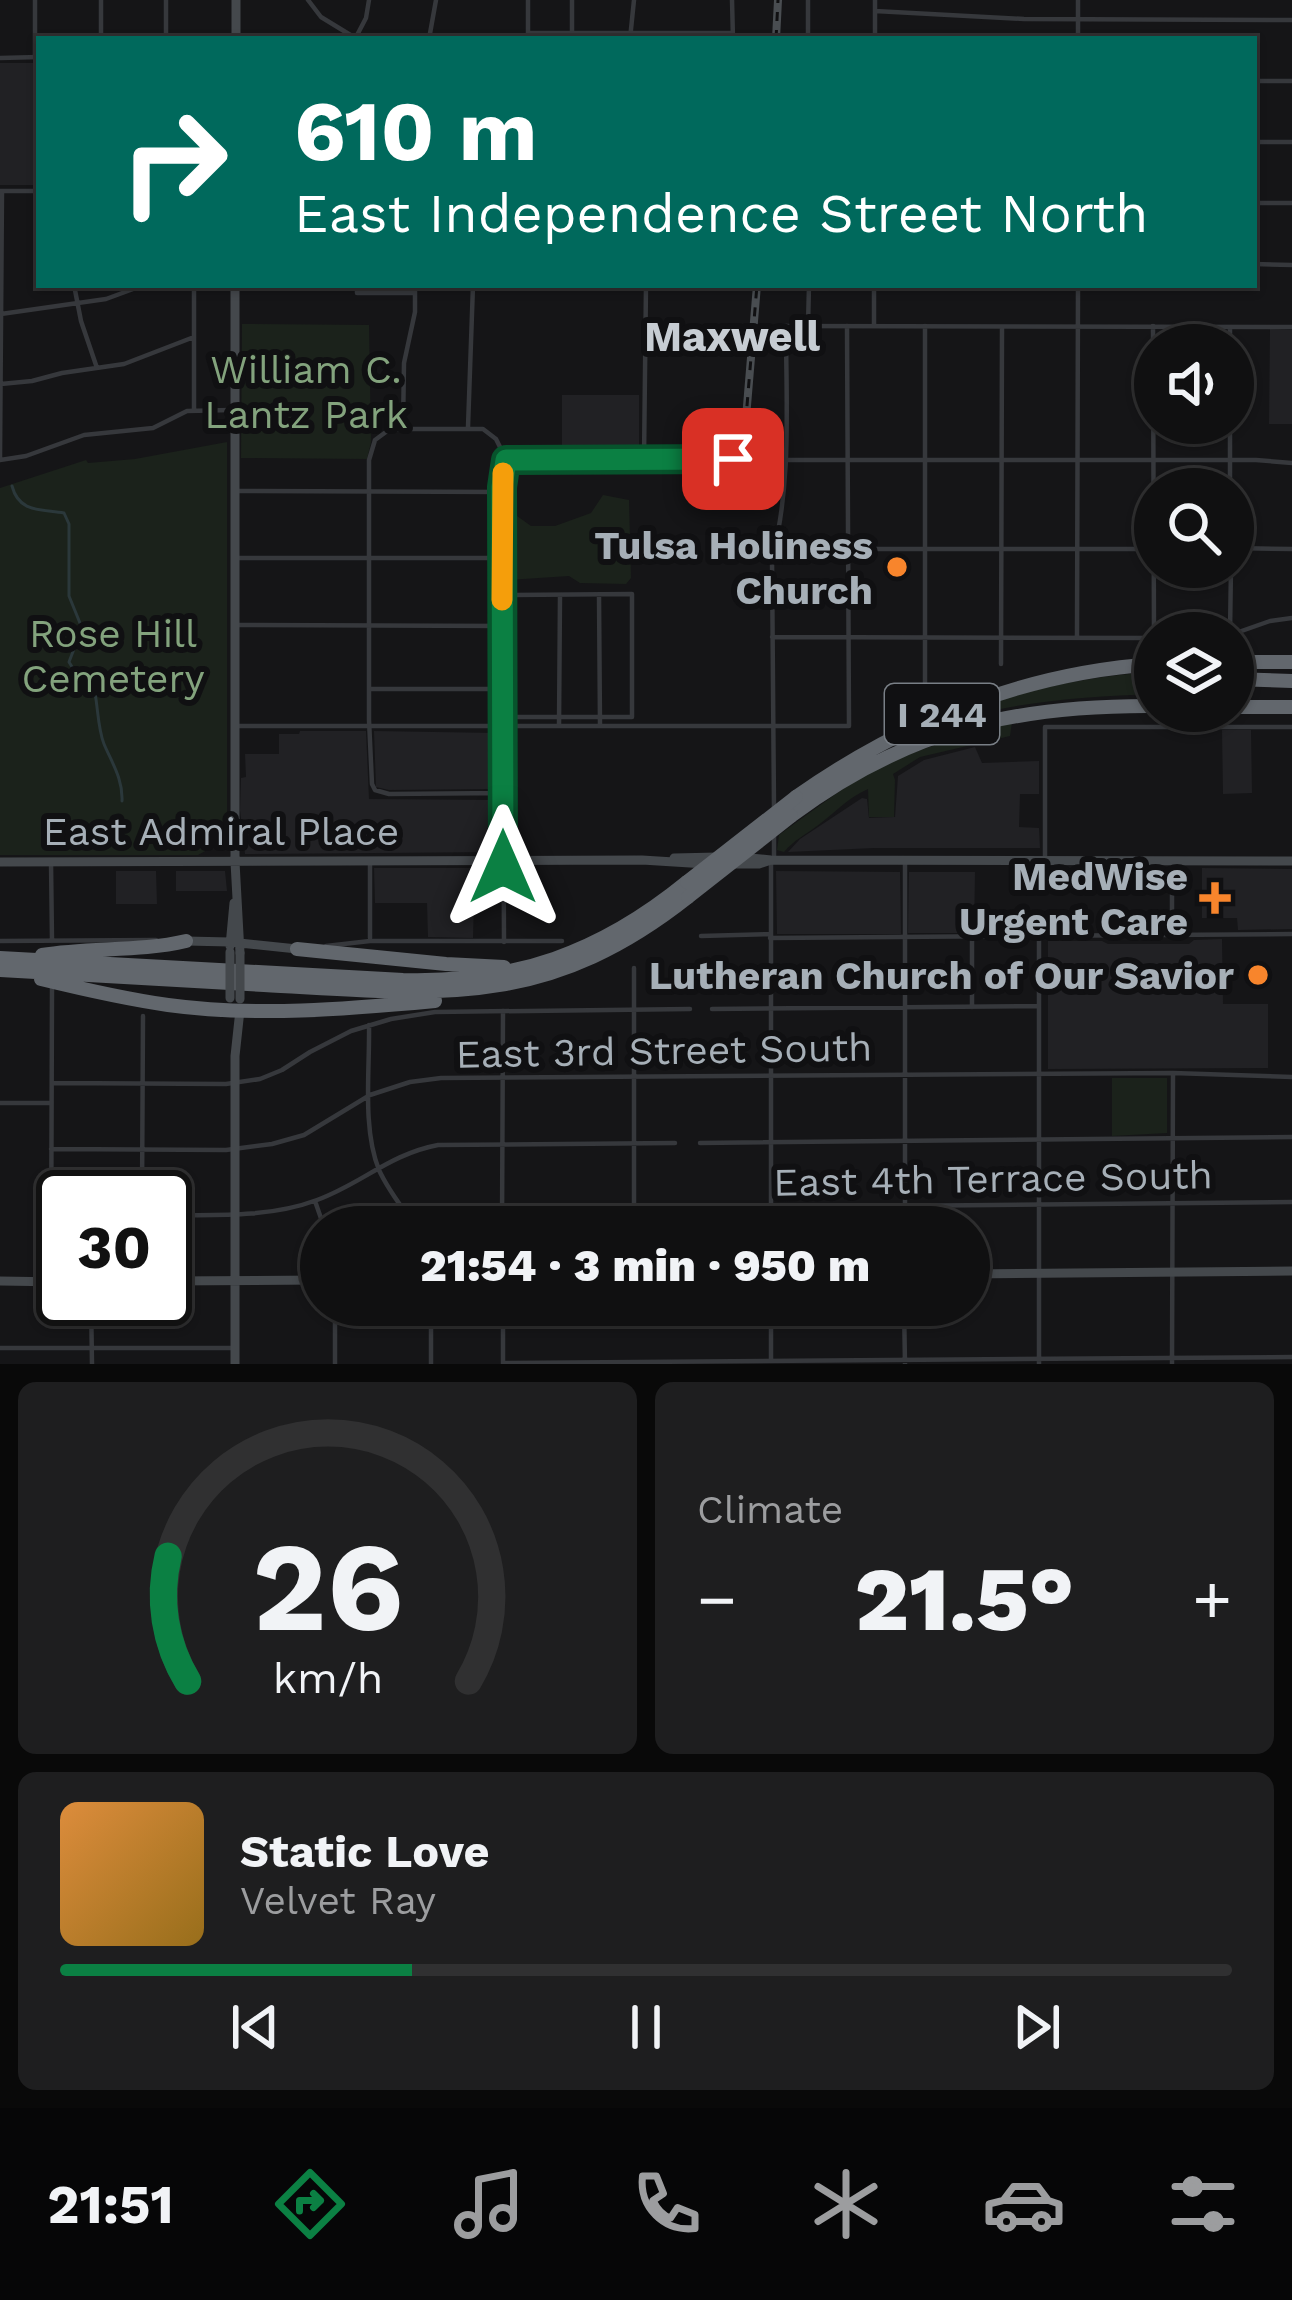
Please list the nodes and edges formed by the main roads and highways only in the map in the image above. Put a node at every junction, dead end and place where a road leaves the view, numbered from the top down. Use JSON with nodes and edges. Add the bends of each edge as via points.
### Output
{"nodes":[{"id":1,"x":236,"y":0,"type":"edge"},
{"id":2,"x":236,"y":36,"type":"edge"},
{"id":3,"x":235,"y":288,"type":"edge"},
{"id":4,"x":1254,"y":662,"type":"edge"},
{"id":5,"x":1292,"y":662,"type":"edge"},
{"id":6,"x":1134,"y":668,"type":"edge"},
{"id":7,"x":1254,"y":683,"type":"edge"},
{"id":8,"x":1292,"y":683,"type":"edge"},
{"id":9,"x":1134,"y":705,"type":"edge"},
{"id":10,"x":1254,"y":707,"type":"edge"},
{"id":11,"x":1292,"y":707,"type":"edge"},
{"id":12,"x":1292,"y":861,"type":"edge"},
{"id":13,"x":0,"y":862,"type":"edge"},
{"id":14,"x":235,"y":862,"type":"junction"},
{"id":15,"x":687,"y":890,"type":"junction"},
{"id":16,"x":186,"y":941,"type":"joint"},
{"id":17,"x":235,"y":947,"type":"junction"},
{"id":18,"x":297,"y":949,"type":"joint"},
{"id":19,"x":6,"y":965,"type":"edge"},
{"id":20,"x":527,"y":968,"type":"junction"},
{"id":21,"x":491,"y":988,"type":"junction"},
{"id":22,"x":235,"y":1004,"type":"junction"},
{"id":23,"x":1292,"y":1271,"type":"edge"},
{"id":24,"x":990,"y":1274,"type":"edge"},
{"id":25,"x":300,"y":1280,"type":"edge"},
{"id":26,"x":0,"y":1281,"type":"edge"},
{"id":27,"x":235,"y":1281,"type":"junction"},
{"id":28,"x":36,"y":1282,"type":"edge"},
{"id":29,"x":192,"y":1282,"type":"edge"},
{"id":30,"x":235,"y":1364,"type":"edge"}],
"edges":[{"from":1,"to":2,"type":"main road"},
{"from":3,"to":14,"type":"main road"},
{"from":4,"to":5,"type":"highway"},
{"from":6,"to":15,"type":"highway","number":"I 244","bridge":true,"via":[[1036,682],[893,736],[796,796]]},
{"from":7,"to":8,"type":"highway"},
{"from":9,"to":15,"type":"highway","number":"I 244","bridge":true,"via":[[1032,712],[911,746],[855,773]]},
{"from":10,"to":11,"type":"highway"},
{"from":12,"to":14,"type":"main road","name":"East Admiral Place"},
{"from":13,"to":14,"type":"main road","name":"East Admiral Place"},
{"from":14,"to":17,"type":"main road"},
{"from":15,"to":20,"type":"highway","number":"I 244","via":[[606,938]]},
{"from":15,"to":21,"type":"highway","number":"I 244","via":[[644,930],[585,961]]},
{"from":16,"to":17,"type":"main road"},
{"from":16,"to":19,"type":"highway","via":[[70,950]]},
{"from":17,"to":18,"type":"main road"},
{"from":17,"to":22,"type":"main road","bridge":true},
{"from":18,"to":20,"type":"highway"},
{"from":19,"to":20,"type":"highway","number":"I 244","via":[[431,980]]},
{"from":19,"to":21,"type":"highway","number":"I 244","via":[[428,993]]},
{"from":19,"to":22,"type":"highway","via":[[166,1004]]},
{"from":21,"to":22,"type":"highway","via":[[325,1009]]},
{"from":22,"to":27,"type":"main road"},
{"from":23,"to":24,"type":"main road"},
{"from":25,"to":27,"type":"main road"},
{"from":26,"to":28,"type":"main road"},
{"from":27,"to":29,"type":"main road"},
{"from":27,"to":30,"type":"main road"}]}
